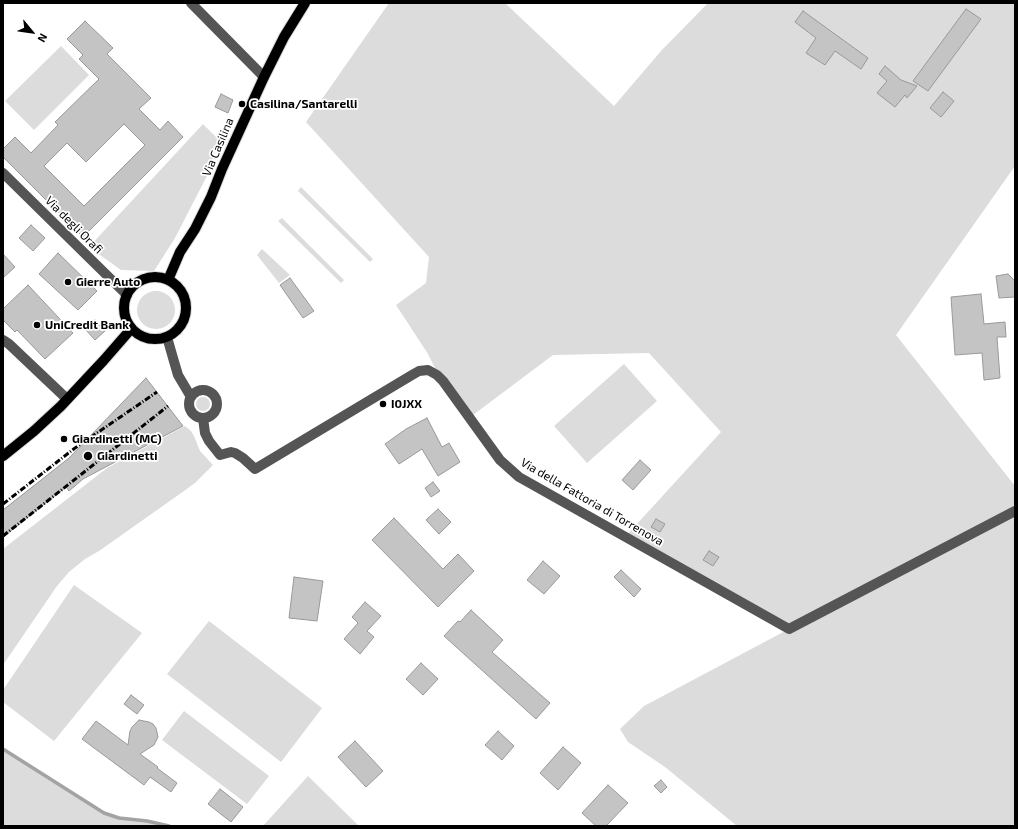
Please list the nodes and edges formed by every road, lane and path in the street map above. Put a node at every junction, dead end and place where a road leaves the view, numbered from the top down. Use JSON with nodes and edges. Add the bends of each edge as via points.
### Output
{"nodes":[{"id":1,"x":191,"y":3,"type":"edge"},
{"id":2,"x":305,"y":3,"type":"edge"},
{"id":3,"x":264,"y":77,"type":"junction"},
{"id":4,"x":3,"y":173,"type":"edge"},
{"id":5,"x":168,"y":280,"type":"junction"},
{"id":6,"x":127,"y":295,"type":"junction"},
{"id":7,"x":131,"y":329,"type":"junction"},
{"id":8,"x":167,"y":337,"type":"junction"},
{"id":9,"x":3,"y":340,"type":"edge"},
{"id":10,"x":191,"y":396,"type":"junction"},
{"id":11,"x":68,"y":399,"type":"junction"},
{"id":12,"x":203,"y":418,"type":"junction"},
{"id":13,"x":3,"y":456,"type":"edge"},
{"id":14,"x":1015,"y":511,"type":"edge"}],
"edges":[{"from":1,"to":3,"type":"street"},
{"from":2,"to":3,"type":"main road","name":"Via Casilina"},
{"from":3,"to":5,"type":"main road","name":"Via Casilina","via":[[211,197],[180,252]]},
{"from":4,"to":6,"type":"street","name":"Via degli Orafi"},
{"from":5,"to":6,"type":"main road","via":[[145,279],[135,284]]},
{"from":5,"to":8,"type":"main road","via":[[180,291],[186,307],[181,324]]},
{"from":6,"to":7,"type":"main road","via":[[124,312]]},
{"from":7,"to":8,"type":"main road","via":[[147,339]]},
{"from":7,"to":11,"type":"main road"},
{"from":8,"to":10,"type":"street","via":[[178,375]]},
{"from":9,"to":11,"type":"street"},
{"from":10,"to":12,"type":"street","via":[[190,409],[195,416]]},
{"from":10,"to":12,"type":"street","via":[[202,389],[212,392],[216,398],[215,412]]},
{"from":11,"to":13,"type":"main road"},
{"from":12,"to":14,"type":"street","name":"Via della Fattoria di Torrenova","via":[[207,437],[220,455],[235,453],[255,469],[412,375],[422,370],[430,371],[437,375],[500,460],[518,477],[789,629]]}]}
